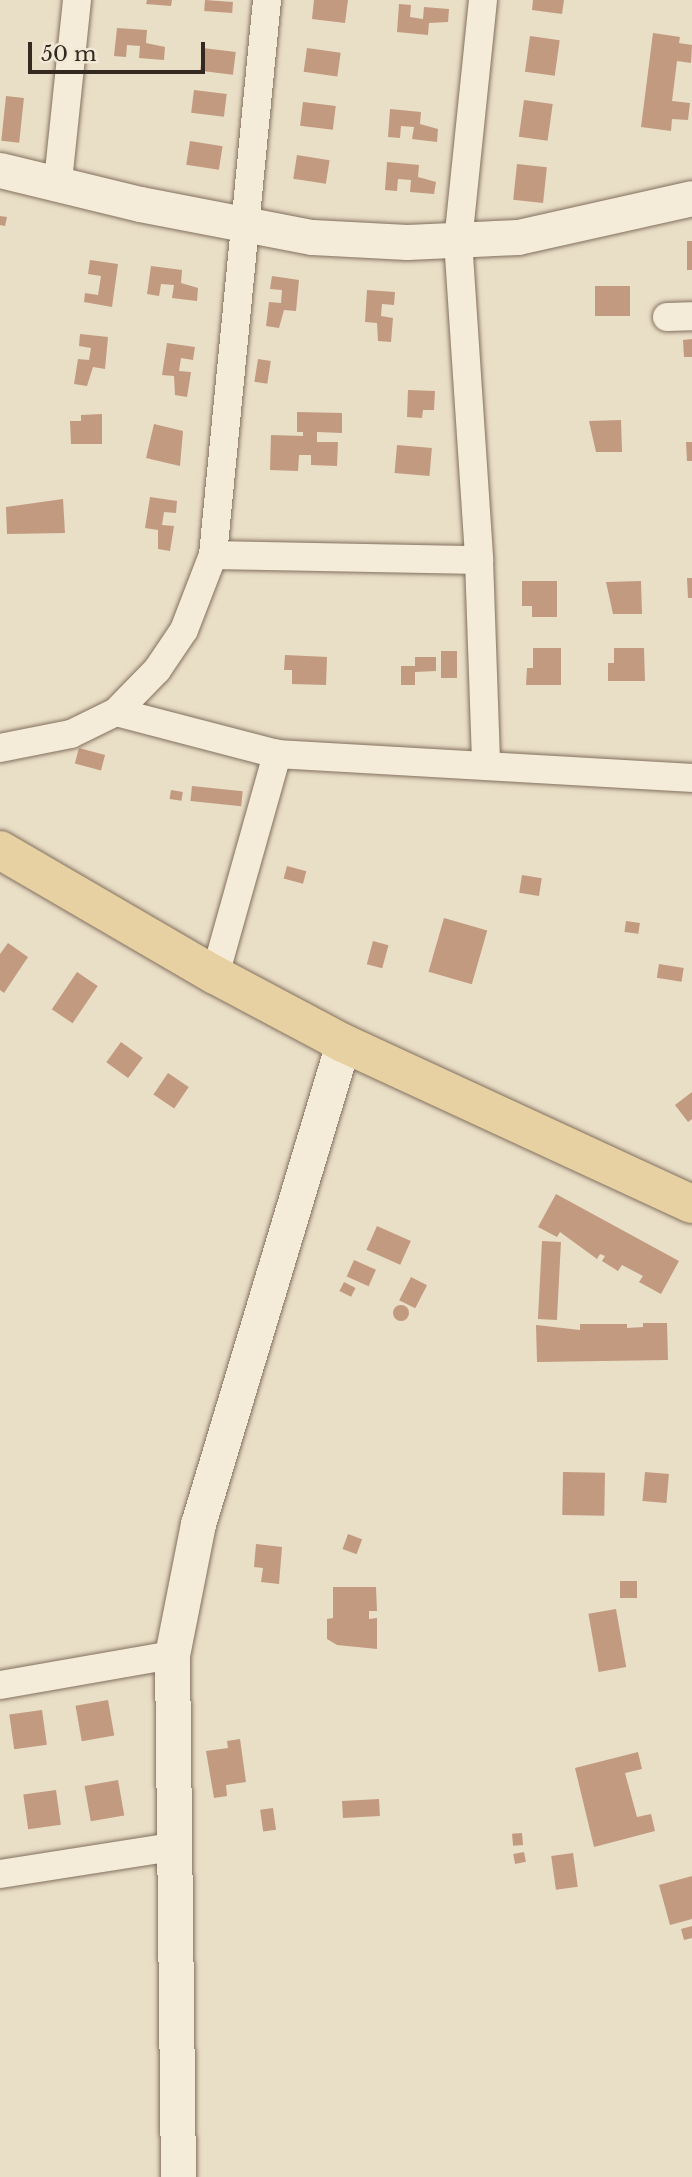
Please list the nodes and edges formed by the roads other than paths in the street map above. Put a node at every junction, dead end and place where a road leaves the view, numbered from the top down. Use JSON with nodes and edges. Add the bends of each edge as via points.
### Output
{"nodes":[{"id":1,"x":77,"y":0,"type":"edge"},
{"id":2,"x":267,"y":0,"type":"edge"},
{"id":3,"x":483,"y":0,"type":"edge"},
{"id":4,"x":0,"y":170,"type":"edge"},
{"id":5,"x":58,"y":181,"type":"junction"},
{"id":6,"x":692,"y":198,"type":"edge"},
{"id":7,"x":243,"y":225,"type":"junction"},
{"id":8,"x":458,"y":240,"type":"junction"},
{"id":9,"x":214,"y":555,"type":"junction"},
{"id":10,"x":479,"y":560,"type":"junction"},
{"id":11,"x":116,"y":712,"type":"junction"},
{"id":12,"x":0,"y":748,"type":"edge"},
{"id":13,"x":277,"y":754,"type":"junction"},
{"id":14,"x":486,"y":765,"type":"junction"},
{"id":15,"x":692,"y":778,"type":"edge"},
{"id":16,"x":0,"y":850,"type":"edge"},
{"id":17,"x":215,"y":975,"type":"junction"},
{"id":18,"x":343,"y":1043,"type":"junction"},
{"id":19,"x":641,"y":1180,"type":"junction"},
{"id":20,"x":692,"y":1182,"type":"edge"},
{"id":21,"x":692,"y":1204,"type":"edge"},
{"id":22,"x":172,"y":1655,"type":"junction"},
{"id":23,"x":0,"y":1685,"type":"edge"},
{"id":24,"x":172,"y":1847,"type":"junction"},
{"id":25,"x":0,"y":1874,"type":"edge"},
{"id":26,"x":178,"y":2177,"type":"edge"}],
"edges":[{"from":1,"to":5,"type":"street"},
{"from":2,"to":7,"type":"street"},
{"from":3,"to":8,"type":"street"},
{"from":4,"to":5,"type":"street"},
{"from":5,"to":7,"type":"street"},
{"from":6,"to":8,"type":"street","via":[[518,237]]},
{"from":7,"to":8,"type":"street","via":[[312,237]]},
{"from":7,"to":9,"type":"street"},
{"from":8,"to":10,"type":"street"},
{"from":9,"to":10,"type":"street"},
{"from":9,"to":11,"type":"street","via":[[184,630],[157,670]]},
{"from":10,"to":14,"type":"street"},
{"from":11,"to":12,"type":"street","via":[[71,734]]},
{"from":11,"to":13,"type":"street"},
{"from":13,"to":14,"type":"street"},
{"from":13,"to":17,"type":"street"},
{"from":14,"to":15,"type":"street"},
{"from":16,"to":17,"type":"main road"},
{"from":17,"to":18,"type":"main road"},
{"from":18,"to":19,"type":"main road"},
{"from":18,"to":22,"type":"street","via":[[198,1524]]},
{"from":19,"to":20,"type":"street"},
{"from":19,"to":21,"type":"main road"},
{"from":22,"to":23,"type":"street"},
{"from":22,"to":24,"type":"street"},
{"from":24,"to":25,"type":"street"},
{"from":24,"to":26,"type":"street"}]}
